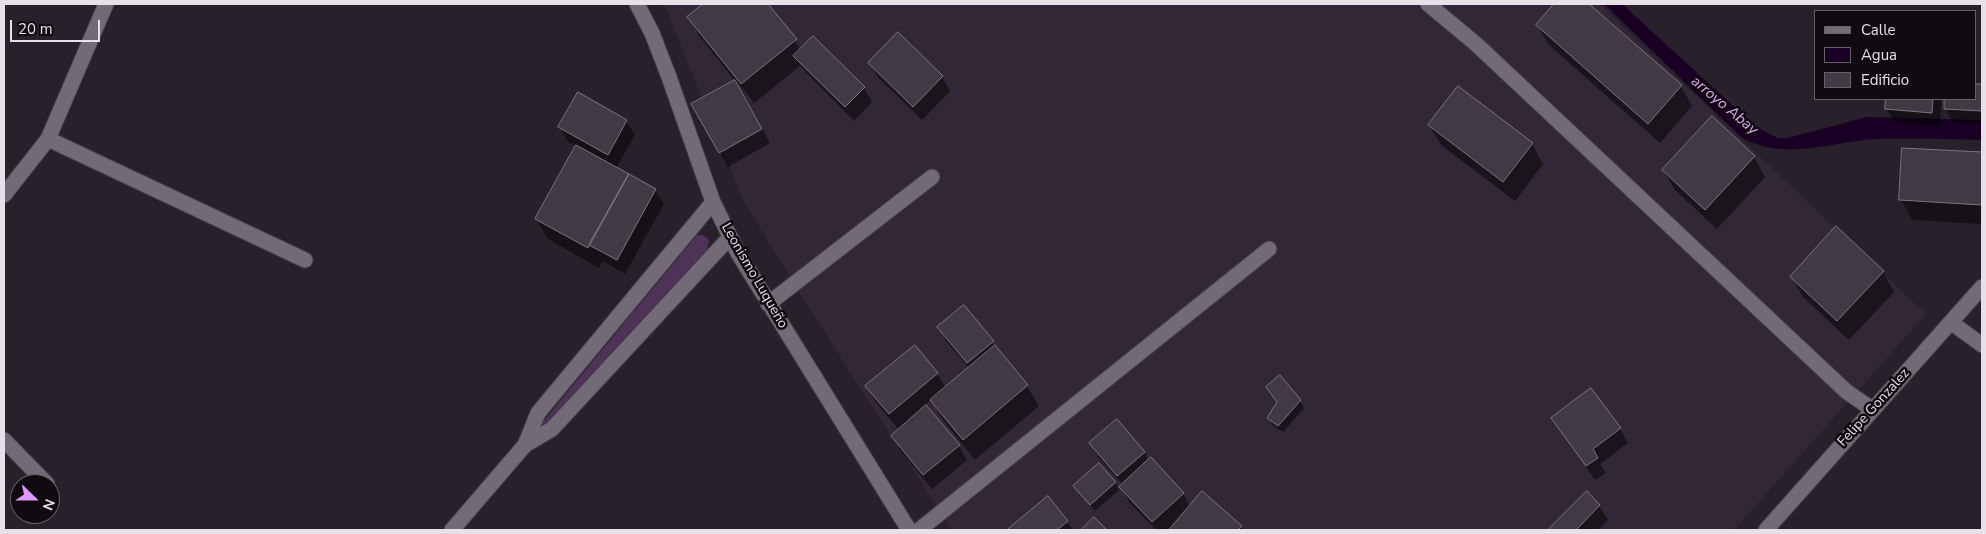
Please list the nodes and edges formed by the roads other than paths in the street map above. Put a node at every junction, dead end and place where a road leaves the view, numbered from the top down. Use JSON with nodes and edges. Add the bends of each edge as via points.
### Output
{"nodes":[{"id":1,"x":106,"y":4,"type":"edge"},
{"id":2,"x":637,"y":4,"type":"edge"},
{"id":3,"x":1428,"y":4,"type":"edge"},
{"id":4,"x":48,"y":139,"type":"junction"},
{"id":5,"x":932,"y":178,"type":"dead end"},
{"id":6,"x":4,"y":194,"type":"edge"},
{"id":7,"x":713,"y":202,"type":"junction"},
{"id":8,"x":730,"y":237,"type":"junction"},
{"id":9,"x":1269,"y":249,"type":"dead end"},
{"id":10,"x":305,"y":260,"type":"dead end"},
{"id":11,"x":1982,"y":287,"type":"edge"},
{"id":12,"x":768,"y":304,"type":"junction"},
{"id":13,"x":1952,"y":323,"type":"junction"},
{"id":14,"x":1982,"y":345,"type":"edge"},
{"id":15,"x":1872,"y":409,"type":"junction"},
{"id":16,"x":4,"y":440,"type":"edge"},
{"id":17,"x":525,"y":445,"type":"junction"},
{"id":18,"x":36,"y":474,"type":"edge"},
{"id":19,"x":904,"y":528,"type":"edge"},
{"id":20,"x":452,"y":530,"type":"edge"},
{"id":21,"x":919,"y":530,"type":"edge"},
{"id":22,"x":1766,"y":530,"type":"edge"}],
"edges":[{"from":1,"to":4,"type":"street"},
{"from":2,"to":7,"type":"street","name":"Leonismo Luqueño","via":[[662,60]]},
{"from":3,"to":15,"type":"street","via":[[1476,44],[1847,392]]},
{"from":4,"to":6,"type":"street"},
{"from":4,"to":10,"type":"street"},
{"from":5,"to":12,"type":"street"},
{"from":7,"to":8,"type":"street","name":"Leonismo Luqueño"},
{"from":7,"to":17,"type":"street","via":[[538,413]]},
{"from":8,"to":12,"type":"street","name":"Leonismo Luqueño"},
{"from":8,"to":17,"type":"street","via":[[552,430]]},
{"from":9,"to":21,"type":"street"},
{"from":11,"to":13,"type":"street","name":"Felipe Gonzalez"},
{"from":12,"to":19,"type":"street","name":"Leonismo Luqueño"},
{"from":13,"to":14,"type":"street"},
{"from":13,"to":15,"type":"street","name":"Felipe Gonzalez"},
{"from":15,"to":22,"type":"street","name":"Felipe Gonzalez"},
{"from":16,"to":18,"type":"street"},
{"from":17,"to":20,"type":"street"}]}
